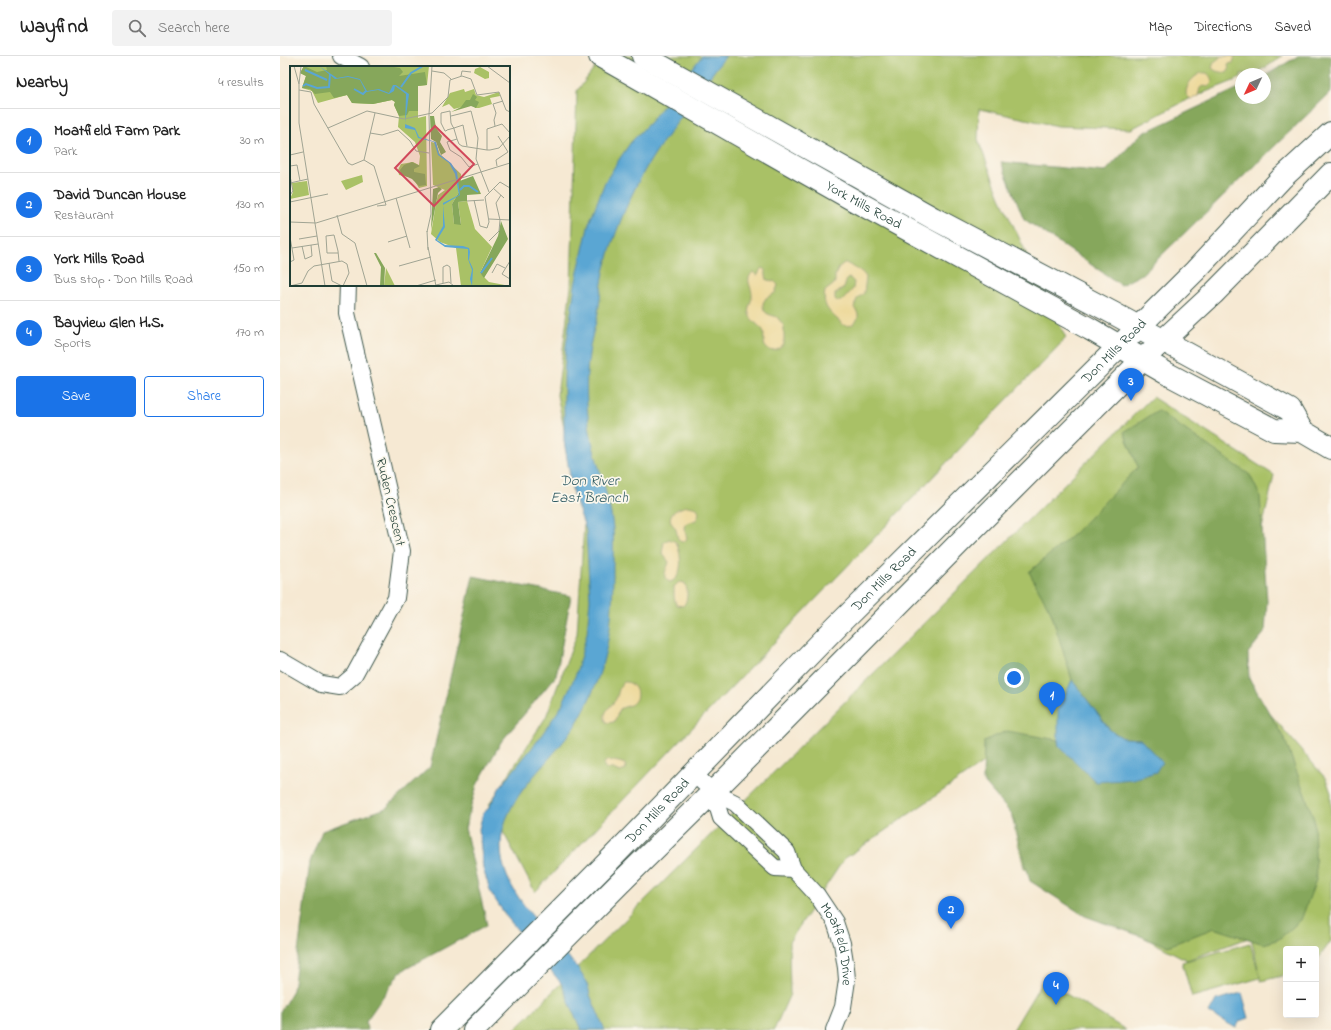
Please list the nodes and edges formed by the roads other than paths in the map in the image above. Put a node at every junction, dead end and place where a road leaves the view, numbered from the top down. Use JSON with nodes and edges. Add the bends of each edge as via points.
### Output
{"nodes":[{"id":1,"x":341,"y":56,"type":"edge"},
{"id":2,"x":600,"y":56,"type":"edge"},
{"id":3,"x":643,"y":56,"type":"edge"},
{"id":4,"x":359,"y":66,"type":"edge"},
{"id":5,"x":1331,"y":133,"type":"edge"},
{"id":6,"x":1308,"y":156,"type":"junction"},
{"id":7,"x":1329,"y":177,"type":"edge"},
{"id":8,"x":348,"y":286,"type":"edge"},
{"id":9,"x":1138,"y":327,"type":"junction"},
{"id":10,"x":1163,"y":341,"type":"junction"},
{"id":11,"x":1119,"y":346,"type":"junction"},
{"id":12,"x":1143,"y":359,"type":"junction"},
{"id":13,"x":1302,"y":432,"type":"junction"},
{"id":14,"x":1331,"y":448,"type":"edge"},
{"id":15,"x":280,"y":660,"type":"edge"},
{"id":16,"x":694,"y":774,"type":"junction"},
{"id":17,"x":713,"y":792,"type":"junction"},
{"id":18,"x":442,"y":1030,"type":"edge"},
{"id":19,"x":474,"y":1030,"type":"edge"},
{"id":20,"x":834,"y":1030,"type":"edge"}],
"edges":[{"from":1,"to":4,"type":"street"},
{"from":2,"to":11,"type":"main road","name":"York Mills Road","via":[[850,198]]},
{"from":3,"to":9,"type":"main road","name":"York Mills Road","via":[[933,218]]},
{"from":5,"to":6,"type":"main road","name":"Don Mills Road"},
{"from":6,"to":7,"type":"main road"},
{"from":6,"to":9,"type":"main road","name":"Don Mills Road","via":[[1281,179],[1195,271]]},
{"from":7,"to":10,"type":"main road","name":"Don Mills Road"},
{"from":8,"to":15,"type":"street","name":"Ruden Crescent","via":[[347,313],[402,551],[396,598],[354,675],[340,687],[321,684]]},
{"from":9,"to":10,"type":"main road","name":"York Mills Road"},
{"from":9,"to":11,"type":"main road","name":"Don Mills Road"},
{"from":10,"to":12,"type":"main road","name":"Don Mills Road"},
{"from":10,"to":13,"type":"main road","name":"York Mills Road","via":[[1290,410]]},
{"from":11,"to":12,"type":"main road","name":"York Mills Road"},
{"from":11,"to":16,"type":"main road","name":"Don Mills Road","via":[[837,626]]},
{"from":12,"to":13,"type":"main road","name":"York Mills Road","via":[[1274,430]]},
{"from":12,"to":17,"type":"main road","name":"Don Mills Road"},
{"from":13,"to":14,"type":"main road","name":"York Mills Road"},
{"from":16,"to":17,"type":"street","name":"Moatfield Drive"},
{"from":16,"to":18,"type":"main road","name":"Don Mills Road"},
{"from":17,"to":19,"type":"main road","name":"Don Mills Road"},
{"from":17,"to":20,"type":"street","name":"Moatfield Drive","via":[[735,803],[788,852],[793,869],[817,895],[835,922],[842,944],[847,980]]}]}
